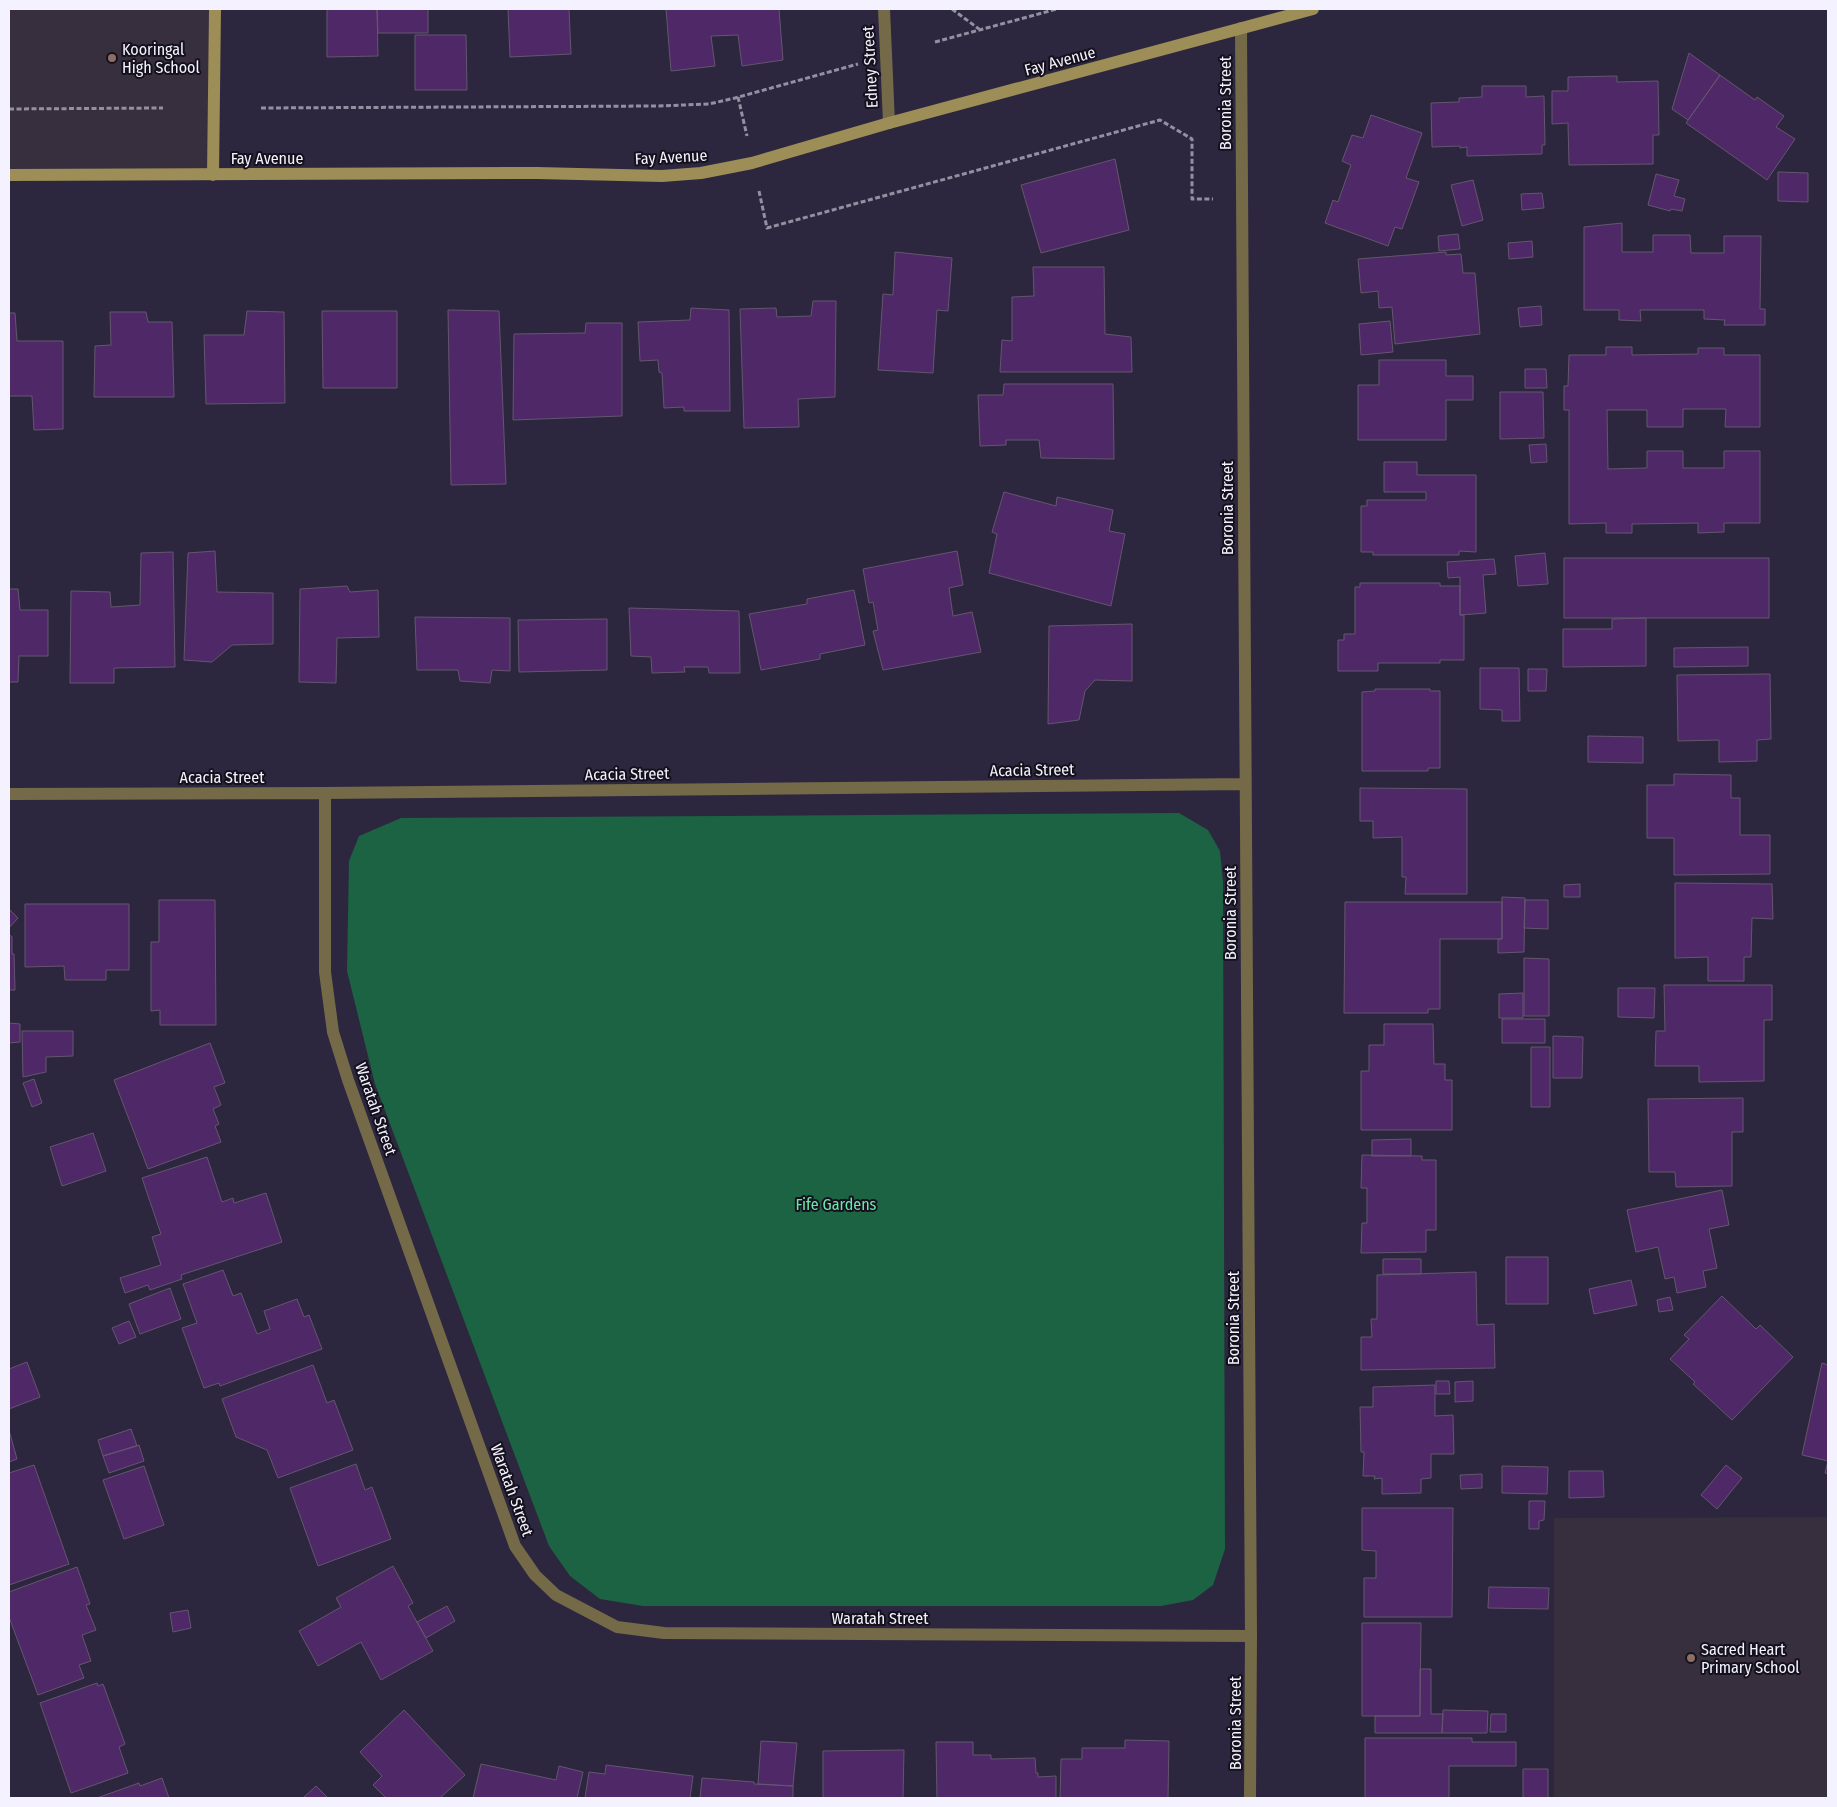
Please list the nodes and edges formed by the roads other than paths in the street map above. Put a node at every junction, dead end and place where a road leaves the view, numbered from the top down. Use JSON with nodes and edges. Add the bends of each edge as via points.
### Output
{"nodes":[{"id":1,"x":215,"y":9,"type":"edge"},
{"id":2,"x":884,"y":9,"type":"edge"},
{"id":3,"x":1313,"y":9,"type":"edge"},
{"id":4,"x":1241,"y":28,"type":"junction"},
{"id":5,"x":889,"y":124,"type":"junction"},
{"id":6,"x":213,"y":174,"type":"junction"},
{"id":7,"x":9,"y":175,"type":"edge"},
{"id":8,"x":1245,"y":784,"type":"junction"},
{"id":9,"x":325,"y":793,"type":"junction"},
{"id":10,"x":9,"y":794,"type":"edge"},
{"id":11,"x":1251,"y":1636,"type":"junction"},
{"id":12,"x":1250,"y":1798,"type":"edge"}],
"edges":[{"from":1,"to":6,"type":"street"},
{"from":2,"to":5,"type":"street","name":"Edney Street"},
{"from":3,"to":4,"type":"street","name":"Fay Avenue"},
{"from":4,"to":5,"type":"street","name":"Fay Avenue"},
{"from":4,"to":8,"type":"street","name":"Boronia Street"},
{"from":5,"to":6,"type":"street","name":"Fay Avenue","via":[[752,163],[701,173],[662,176]]},
{"from":6,"to":7,"type":"street","name":"Fay Avenue"},
{"from":8,"to":9,"type":"street","name":"Acacia Street"},
{"from":8,"to":11,"type":"street","name":"Boronia Street"},
{"from":9,"to":10,"type":"street","name":"Acacia Street"},
{"from":9,"to":11,"type":"street","name":"Waratah Street","via":[[325,972],[333,1032],[515,1546],[535,1575],[556,1595],[617,1627],[664,1633]]},
{"from":11,"to":12,"type":"street","name":"Boronia Street"}]}
